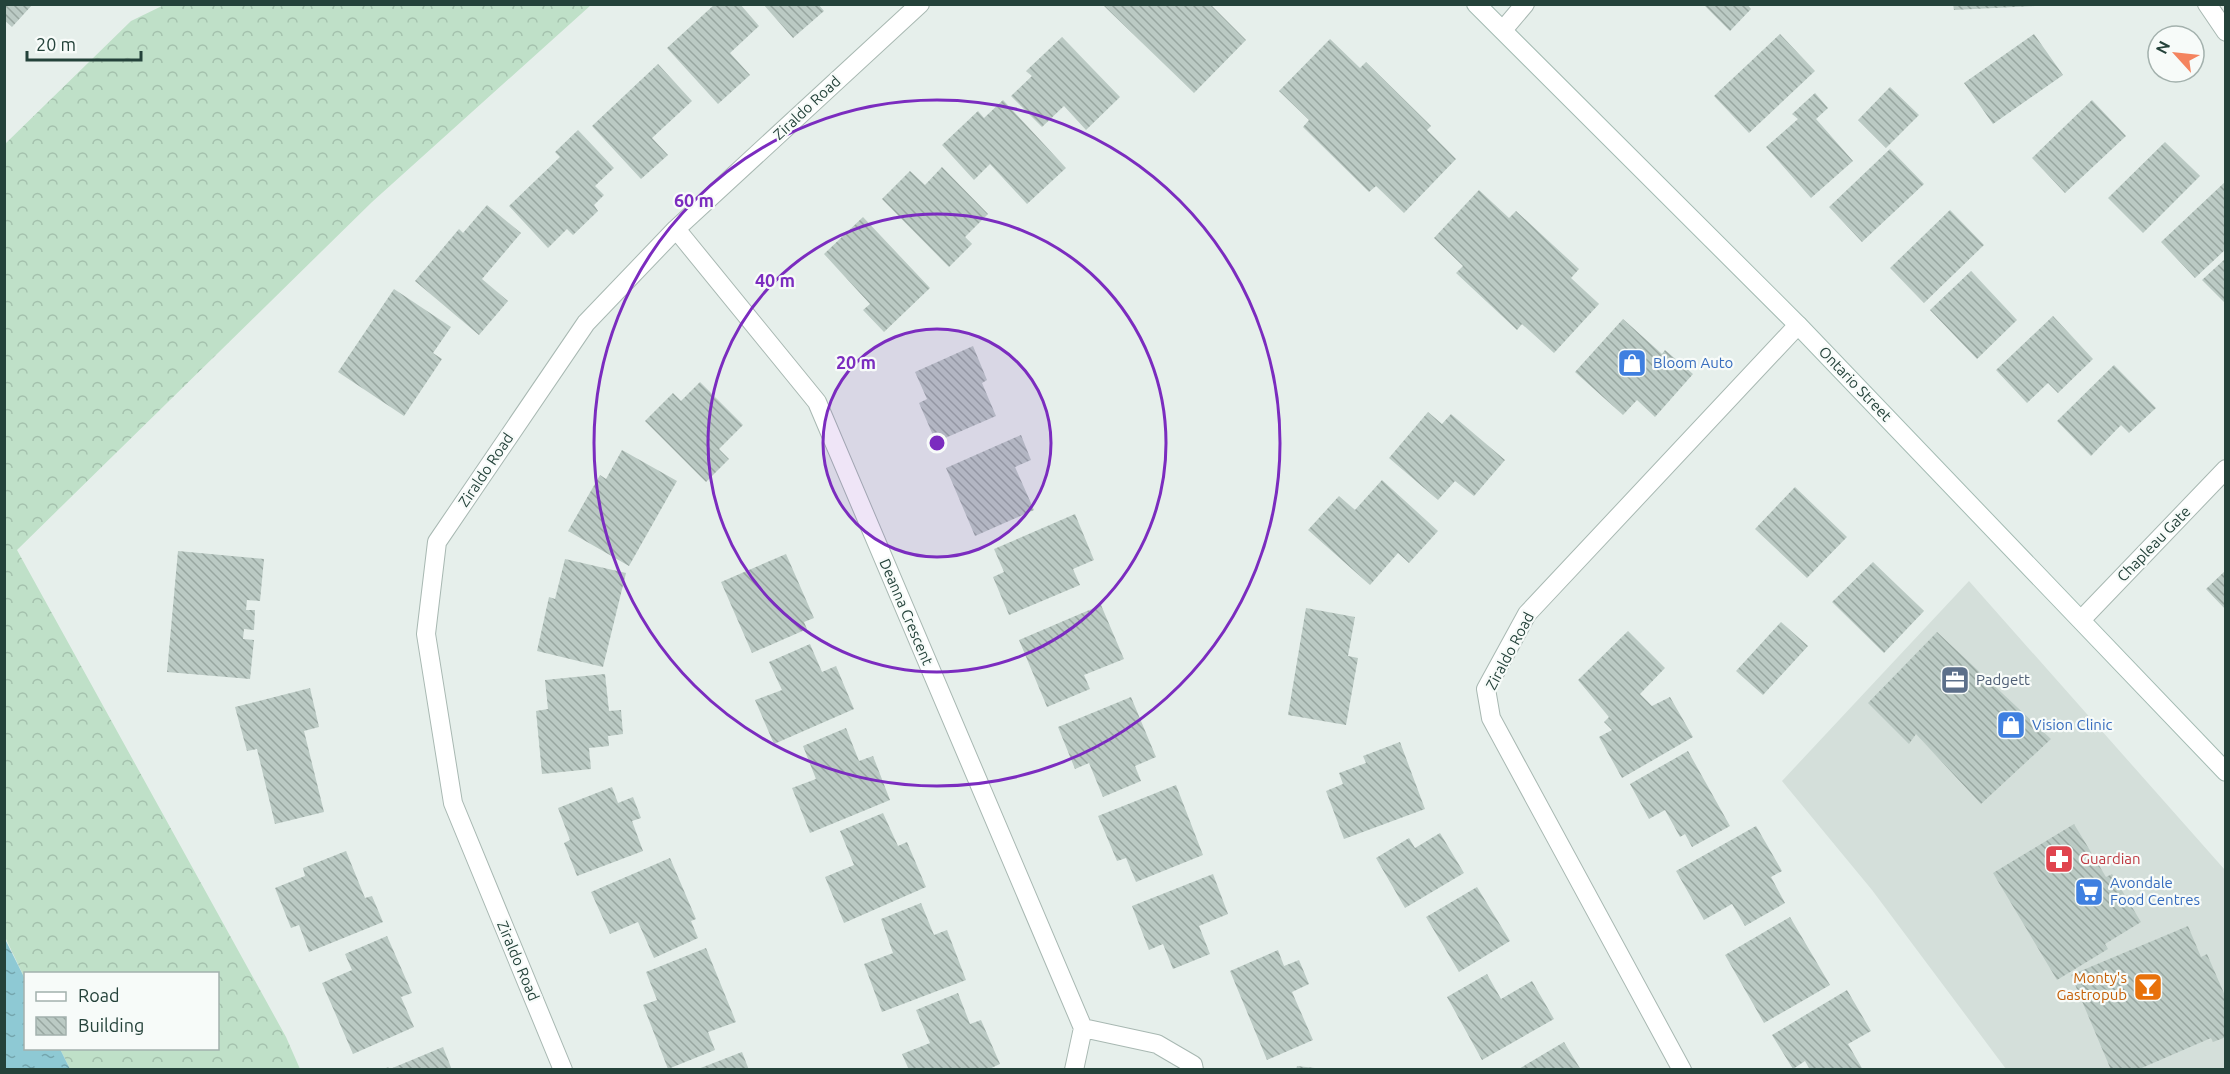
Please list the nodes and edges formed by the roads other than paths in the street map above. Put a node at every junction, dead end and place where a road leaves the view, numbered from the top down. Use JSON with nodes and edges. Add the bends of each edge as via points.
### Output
{"nodes":[{"id":1,"x":920,"y":4,"type":"edge"},
{"id":2,"x":1476,"y":4,"type":"edge"},
{"id":3,"x":1525,"y":4,"type":"edge"},
{"id":4,"x":2207,"y":4,"type":"edge"},
{"id":5,"x":1503,"y":30,"type":"junction"},
{"id":6,"x":2226,"y":32,"type":"edge"},
{"id":7,"x":676,"y":229,"type":"junction"},
{"id":8,"x":1798,"y":325,"type":"junction"},
{"id":9,"x":2226,"y":469,"type":"edge"},
{"id":10,"x":2082,"y":619,"type":"junction"},
{"id":11,"x":2226,"y":772,"type":"edge"},
{"id":12,"x":1083,"y":1028,"type":"junction"},
{"id":13,"x":563,"y":1070,"type":"edge"},
{"id":14,"x":1074,"y":1070,"type":"edge"},
{"id":15,"x":1194,"y":1070,"type":"edge"},
{"id":16,"x":1682,"y":1070,"type":"edge"}],
"edges":[{"from":1,"to":7,"type":"street","name":"Ziraldo Road"},
{"from":2,"to":5,"type":"street","name":"Ontario Street"},
{"from":3,"to":5,"type":"street"},
{"from":4,"to":6,"type":"street"},
{"from":5,"to":8,"type":"street","name":"Ontario Street"},
{"from":7,"to":12,"type":"street","name":"Deanna Crescent","via":[[817,402]]},
{"from":7,"to":13,"type":"street","name":"Ziraldo Road","via":[[586,324],[437,542],[426,634],[453,803]]},
{"from":8,"to":10,"type":"street","name":"Ontario Street"},
{"from":8,"to":16,"type":"street","name":"Ziraldo Road","via":[[1527,614],[1486,689],[1491,718]]},
{"from":9,"to":10,"type":"street","name":"Chapleau Gate"},
{"from":10,"to":11,"type":"street","name":"Ontario Street"},
{"from":12,"to":14,"type":"street"},
{"from":12,"to":15,"type":"street","via":[[1157,1044],[1193,1065]]}]}
